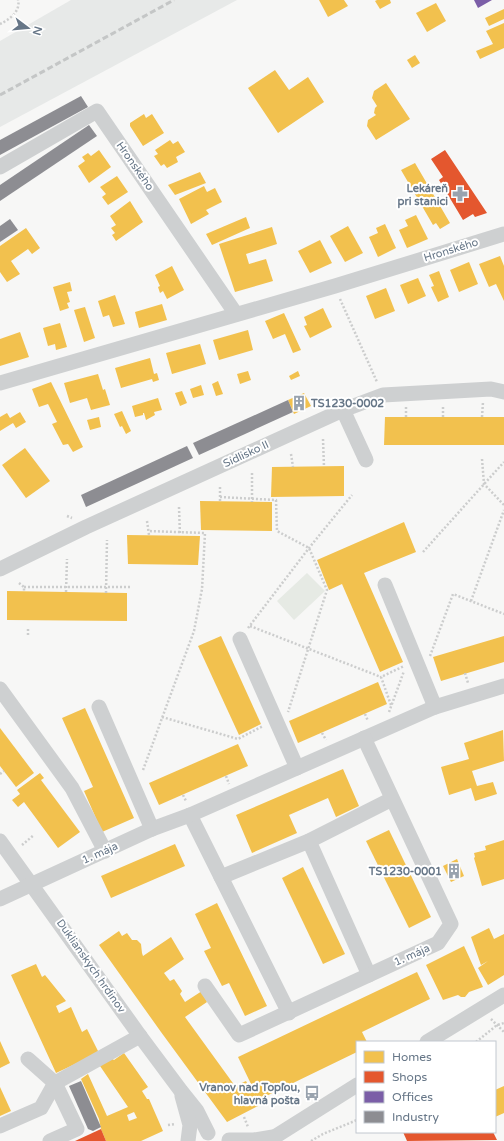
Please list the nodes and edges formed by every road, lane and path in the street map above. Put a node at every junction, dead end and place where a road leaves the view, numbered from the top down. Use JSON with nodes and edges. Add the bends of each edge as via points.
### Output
{"nodes":[{"id":1,"x":18,"y":0,"type":"edge"},
{"id":2,"x":0,"y":24,"type":"edge"},
{"id":3,"x":0,"y":167,"type":"edge"},
{"id":4,"x":504,"y":234,"type":"edge"},
{"id":5,"x":335,"y":286,"type":"junction"},
{"id":6,"x":236,"y":314,"type":"junction"},
{"id":7,"x":0,"y":383,"type":"edge"},
{"id":8,"x":504,"y":392,"type":"edge"},
{"id":9,"x":383,"y":395,"type":"junction"},
{"id":10,"x":444,"y":400,"type":"dead end"},
{"id":11,"x":483,"y":400,"type":"dead end"},
{"id":12,"x":343,"y":410,"type":"junction"},
{"id":13,"x":443,"y":417,"type":"dead end"},
{"id":14,"x":482,"y":417,"type":"dead end"},
{"id":15,"x":323,"y":439,"type":"dead end"},
{"id":16,"x":291,"y":454,"type":"dead end"},
{"id":17,"x":482,"y":459,"type":"dead end"},
{"id":18,"x":366,"y":460,"type":"dead end"},
{"id":19,"x":504,"y":462,"type":"edge"},
{"id":20,"x":293,"y":467,"type":"dead end"},
{"id":21,"x":324,"y":467,"type":"dead end"},
{"id":22,"x":252,"y":472,"type":"dead end"},
{"id":23,"x":484,"y":484,"type":"junction"},
{"id":24,"x":220,"y":487,"type":"dead end"},
{"id":25,"x":352,"y":494,"type":"dead end"},
{"id":26,"x":220,"y":497,"type":"junction"},
{"id":27,"x":252,"y":500,"type":"junction"},
{"id":28,"x":220,"y":502,"type":"dead end"},
{"id":29,"x":504,"y":505,"type":"edge"},
{"id":30,"x":179,"y":507,"type":"dead end"},
{"id":31,"x":504,"y":510,"type":"edge"},
{"id":32,"x":147,"y":521,"type":"dead end"},
{"id":33,"x":148,"y":531,"type":"junction"},
{"id":34,"x":180,"y":534,"type":"junction"},
{"id":35,"x":149,"y":535,"type":"dead end"},
{"id":36,"x":107,"y":540,"type":"dead end"},
{"id":37,"x":309,"y":548,"type":"junction"},
{"id":38,"x":423,"y":552,"type":"dead end"},
{"id":39,"x":67,"y":559,"type":"dead end"},
{"id":40,"x":0,"y":569,"type":"edge"},
{"id":41,"x":19,"y":583,"type":"dead end"},
{"id":42,"x":385,"y":585,"type":"dead end"},
{"id":43,"x":24,"y":587,"type":"junction"},
{"id":44,"x":66,"y":587,"type":"junction"},
{"id":45,"x":106,"y":587,"type":"junction"},
{"id":46,"x":130,"y":587,"type":"dead end"},
{"id":47,"x":24,"y":592,"type":"dead end"},
{"id":48,"x":66,"y":592,"type":"dead end"},
{"id":49,"x":106,"y":593,"type":"dead end"},
{"id":50,"x":471,"y":601,"type":"junction"},
{"id":51,"x":504,"y":614,"type":"edge"},
{"id":52,"x":250,"y":626,"type":"junction"},
{"id":53,"x":28,"y":629,"type":"dead end"},
{"id":54,"x":28,"y":636,"type":"dead end"},
{"id":55,"x":240,"y":640,"type":"joint"},
{"id":56,"x":308,"y":648,"type":"junction"},
{"id":57,"x":420,"y":669,"type":"junction"},
{"id":58,"x":381,"y":677,"type":"junction"},
{"id":59,"x":504,"y":686,"type":"edge"},
{"id":60,"x":0,"y":689,"type":"edge"},
{"id":61,"x":392,"y":706,"type":"junction"},
{"id":62,"x":99,"y":707,"type":"dead end"},
{"id":63,"x":435,"y":707,"type":"junction"},
{"id":64,"x":162,"y":717,"type":"junction"},
{"id":65,"x":387,"y":718,"type":"dead end"},
{"id":66,"x":277,"y":723,"type":"junction"},
{"id":67,"x":322,"y":733,"type":"dead end"},
{"id":68,"x":364,"y":738,"type":"junction"},
{"id":69,"x":327,"y":742,"type":"dead end"},
{"id":70,"x":297,"y":768,"type":"junction"},
{"id":71,"x":4,"y":771,"type":"dead end"},
{"id":72,"x":0,"y":774,"type":"edge"},
{"id":73,"x":226,"y":776,"type":"dead end"},
{"id":74,"x":229,"y":784,"type":"dead end"},
{"id":75,"x":133,"y":785,"type":"junction"},
{"id":76,"x":183,"y":795,"type":"dead end"},
{"id":77,"x":392,"y":799,"type":"junction"},
{"id":78,"x":189,"y":809,"type":"junction"},
{"id":79,"x":152,"y":829,"type":"junction"},
{"id":80,"x":34,"y":835,"type":"dead end"},
{"id":81,"x":0,"y":841,"type":"edge"},
{"id":82,"x":309,"y":841,"type":"junction"},
{"id":83,"x":22,"y":845,"type":"dead end"},
{"id":84,"x":105,"y":851,"type":"junction"},
{"id":85,"x":221,"y":877,"type":"junction"},
{"id":86,"x":32,"y":884,"type":"junction"},
{"id":87,"x":0,"y":899,"type":"edge"},
{"id":88,"x":369,"y":975,"type":"junction"},
{"id":89,"x":206,"y":986,"type":"dead end"},
{"id":90,"x":504,"y":995,"type":"edge"},
{"id":91,"x":289,"y":1013,"type":"junction"},
{"id":92,"x":489,"y":1017,"type":"dead end"},
{"id":93,"x":504,"y":1023,"type":"edge"},
{"id":94,"x":497,"y":1025,"type":"junction"},
{"id":95,"x":504,"y":1032,"type":"edge"},
{"id":96,"x":140,"y":1036,"type":"junction"},
{"id":97,"x":429,"y":1041,"type":"edge"},
{"id":98,"x":477,"y":1041,"type":"edge"},
{"id":99,"x":28,"y":1059,"type":"dead end"},
{"id":100,"x":55,"y":1084,"type":"junction"},
{"id":101,"x":356,"y":1086,"type":"edge"},
{"id":102,"x":181,"y":1091,"type":"junction"},
{"id":103,"x":356,"y":1120,"type":"edge"},
{"id":104,"x":0,"y":1126,"type":"edge"},
{"id":105,"x":208,"y":1133,"type":"junction"},
{"id":106,"x":271,"y":1139,"type":"edge"},
{"id":107,"x":50,"y":1141,"type":"edge"},
{"id":108,"x":188,"y":1141,"type":"edge"},
{"id":109,"x":192,"y":1141,"type":"edge"},
{"id":110,"x":229,"y":1141,"type":"edge"},
{"id":111,"x":311,"y":1141,"type":"edge"}],
"edges":[{"from":1,"to":2,"type":"path","via":[[16,12]]},
{"from":3,"to":6,"type":"street","name":"Hronského","via":[[97,111]]},
{"from":4,"to":5,"type":"street","name":"Hronského"},
{"from":5,"to":6,"type":"street","name":"Hronského"},
{"from":5,"to":9,"type":"path"},
{"from":6,"to":7,"type":"street","name":"Hronského"},
{"from":8,"to":9,"type":"street","name":"Sídlisko II","via":[[491,389]]},
{"from":9,"to":12,"type":"street","name":"Sídlisko II"},
{"from":10,"to":13,"type":"path"},
{"from":11,"to":14,"type":"path"},
{"from":12,"to":18,"type":"street"},
{"from":12,"to":40,"type":"street","name":"Sídlisko II"},
{"from":15,"to":21,"type":"path"},
{"from":16,"to":20,"type":"path"},
{"from":17,"to":23,"type":"path"},
{"from":19,"to":23,"type":"path"},
{"from":22,"to":27,"type":"path"},
{"from":23,"to":29,"type":"path"},
{"from":23,"to":38,"type":"path"},
{"from":24,"to":26,"type":"path"},
{"from":25,"to":37,"type":"path"},
{"from":26,"to":27,"type":"path"},
{"from":26,"to":28,"type":"path"},
{"from":27,"to":37,"type":"path","via":[[276,500],[276,531]]},
{"from":30,"to":34,"type":"path"},
{"from":31,"to":50,"type":"path"},
{"from":32,"to":33,"type":"path"},
{"from":33,"to":34,"type":"path"},
{"from":33,"to":35,"type":"path"},
{"from":34,"to":64,"type":"path","via":[[205,533],[202,589],[194,631]]},
{"from":36,"to":45,"type":"path"},
{"from":37,"to":52,"type":"path"},
{"from":37,"to":56,"type":"path","via":[[327,590]]},
{"from":39,"to":44,"type":"path"},
{"from":41,"to":43,"type":"path"},
{"from":42,"to":57,"type":"street"},
{"from":43,"to":44,"type":"path"},
{"from":43,"to":47,"type":"path"},
{"from":44,"to":45,"type":"path"},
{"from":44,"to":48,"type":"path"},
{"from":45,"to":46,"type":"path"},
{"from":45,"to":49,"type":"path"},
{"from":50,"to":51,"type":"path"},
{"from":50,"to":57,"type":"path","via":[[453,594],[426,666]]},
{"from":52,"to":55,"type":"path"},
{"from":52,"to":56,"type":"path"},
{"from":53,"to":54,"type":"path"},
{"from":55,"to":66,"type":"street"},
{"from":56,"to":58,"type":"path"},
{"from":56,"to":66,"type":"path","via":[[284,724]]},
{"from":57,"to":63,"type":"street"},
{"from":58,"to":61,"type":"path"},
{"from":58,"to":61,"type":"path","via":[[406,665]]},
{"from":59,"to":63,"type":"street","name":"1. mája"},
{"from":60,"to":84,"type":"street","via":[[72,788]]},
{"from":61,"to":65,"type":"path"},
{"from":62,"to":75,"type":"street"},
{"from":63,"to":68,"type":"street","name":"1. mája"},
{"from":64,"to":66,"type":"path","via":[[238,739]]},
{"from":64,"to":75,"type":"path","via":[[138,781]]},
{"from":66,"to":70,"type":"street"},
{"from":67,"to":69,"type":"path"},
{"from":68,"to":70,"type":"street","name":"1. mája"},
{"from":68,"to":77,"type":"street","name":"1. mája"},
{"from":70,"to":78,"type":"street","name":"1. mája"},
{"from":71,"to":72,"type":"path"},
{"from":73,"to":74,"type":"path"},
{"from":75,"to":79,"type":"street"},
{"from":76,"to":78,"type":"path"},
{"from":77,"to":82,"type":"street"},
{"from":77,"to":88,"type":"street","name":"1. mája","via":[[450,924],[438,943]]},
{"from":78,"to":79,"type":"street","name":"1. mája"},
{"from":78,"to":85,"type":"street"},
{"from":79,"to":84,"type":"street","name":"1. mája"},
{"from":80,"to":83,"type":"path"},
{"from":81,"to":86,"type":"street","name":"Duklianskych hrdinov"},
{"from":82,"to":85,"type":"street"},
{"from":82,"to":88,"type":"street"},
{"from":84,"to":86,"type":"street","name":"1. mája"},
{"from":85,"to":91,"type":"street"},
{"from":86,"to":87,"type":"street","name":"1. mája"},
{"from":86,"to":96,"type":"street","name":"Duklianskych hrdinov"},
{"from":88,"to":91,"type":"street","name":"1. mája"},
{"from":89,"to":91,"type":"street","name":"1. mája","via":[[239,1035]]},
{"from":90,"to":97,"type":"street"},
{"from":92,"to":94,"type":"path"},
{"from":93,"to":94,"type":"path"},
{"from":94,"to":95,"type":"path"},
{"from":94,"to":98,"type":"path"},
{"from":96,"to":100,"type":"street"},
{"from":96,"to":102,"type":"street","name":"Duklianskych hrdinov"},
{"from":99,"to":100,"type":"street"},
{"from":100,"to":104,"type":"street","via":[[41,1108]]},
{"from":100,"to":107,"type":"street","via":[[77,1128]]},
{"from":101,"to":106,"type":"street"},
{"from":102,"to":105,"type":"street","name":"Duklianskych hrdinov","via":[[197,1110]]},
{"from":102,"to":108,"type":"street","via":[[190,1125]]},
{"from":103,"to":111,"type":"path"},
{"from":105,"to":109,"type":"street"},
{"from":105,"to":110,"type":"street","via":[[223,1136]]},
{"from":106,"to":110,"type":"street"}]}
